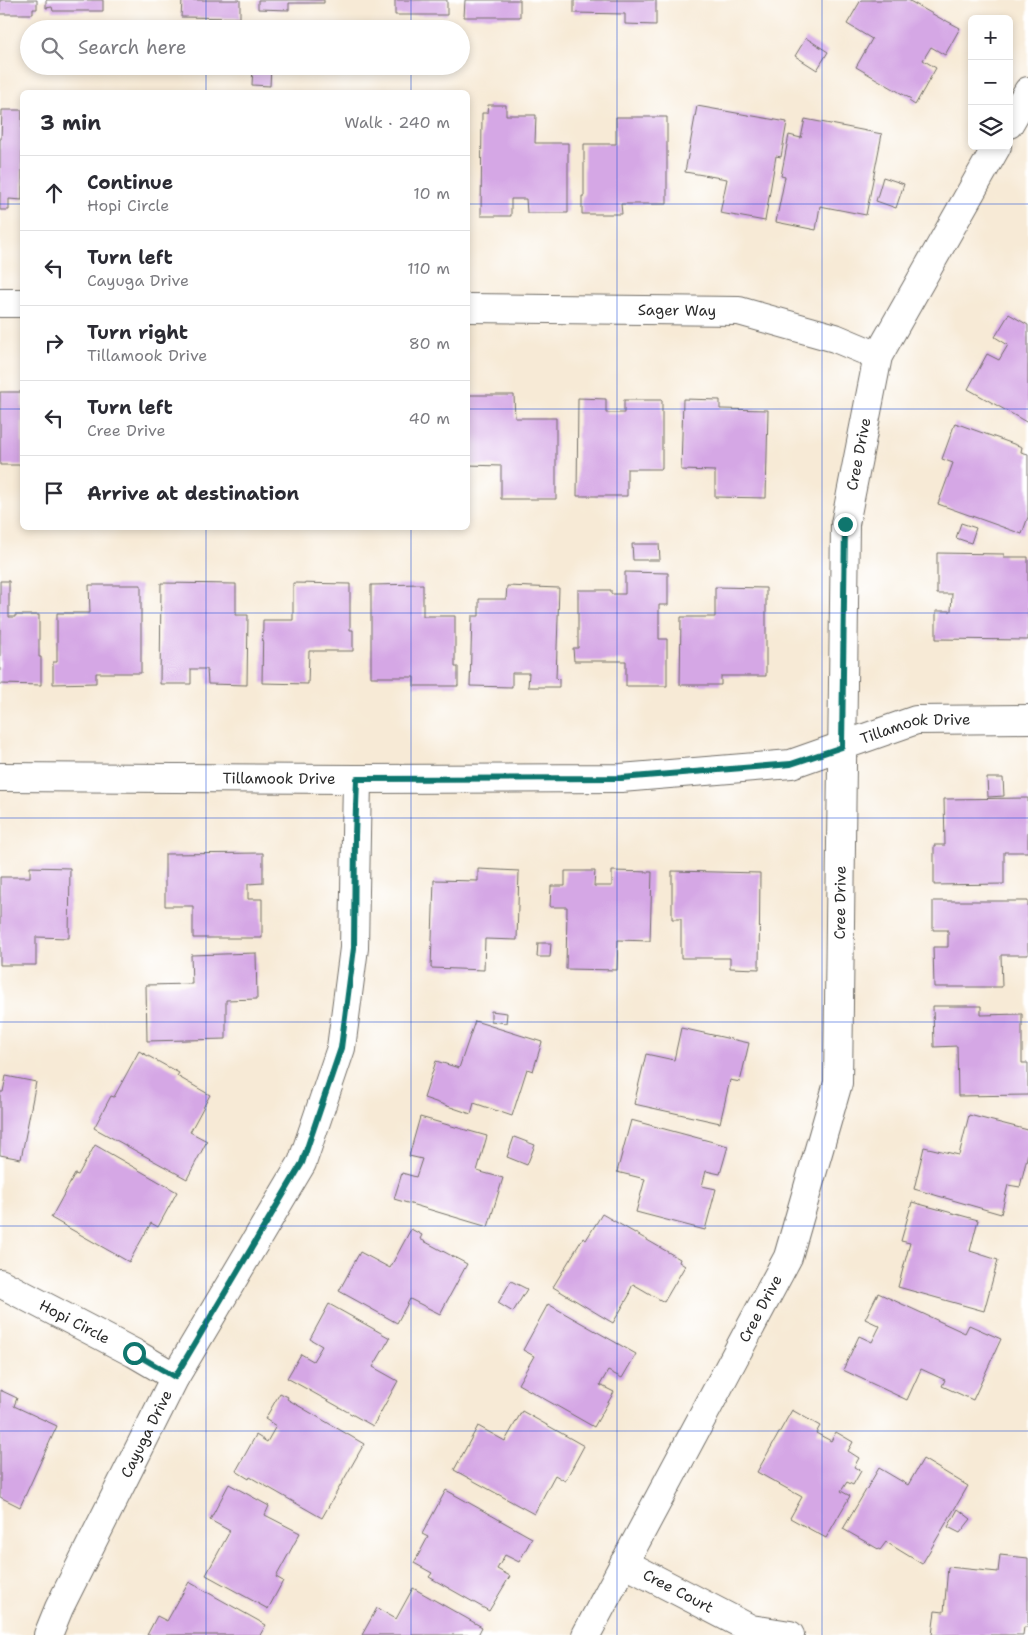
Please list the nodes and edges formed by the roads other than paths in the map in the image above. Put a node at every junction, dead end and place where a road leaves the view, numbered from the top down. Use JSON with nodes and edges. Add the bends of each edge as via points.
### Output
{"nodes":[{"id":1,"x":1028,"y":91,"type":"edge"},
{"id":2,"x":1013,"y":117,"type":"edge"},
{"id":3,"x":995,"y":150,"type":"edge"},
{"id":4,"x":0,"y":302,"type":"edge"},
{"id":5,"x":20,"y":303,"type":"edge"},
{"id":6,"x":470,"y":308,"type":"edge"},
{"id":7,"x":878,"y":356,"type":"junction"},
{"id":8,"x":1028,"y":719,"type":"edge"},
{"id":9,"x":842,"y":747,"type":"junction"},
{"id":10,"x":0,"y":776,"type":"edge"},
{"id":11,"x":357,"y":779,"type":"junction"},
{"id":12,"x":0,"y":1283,"type":"edge"},
{"id":13,"x":175,"y":1377,"type":"junction"},
{"id":14,"x":624,"y":1563,"type":"junction"},
{"id":15,"x":48,"y":1635,"type":"edge"},
{"id":16,"x":586,"y":1635,"type":"edge"},
{"id":17,"x":790,"y":1635,"type":"edge"}],
"edges":[{"from":1,"to":2,"type":"street"},
{"from":3,"to":7,"type":"street","name":"Cree Drive"},
{"from":4,"to":5,"type":"street"},
{"from":6,"to":7,"type":"street","name":"Sager Way","via":[[739,311],[835,338]]},
{"from":7,"to":9,"type":"street","name":"Cree Drive","via":[[845,524]]},
{"from":8,"to":9,"type":"street","name":"Tillamook Drive","via":[[916,720]]},
{"from":9,"to":11,"type":"street","name":"Tillamook Drive","via":[[791,764],[621,778]]},
{"from":9,"to":14,"type":"street","name":"Cree Drive","via":[[838,1083],[788,1257]]},
{"from":10,"to":11,"type":"street","name":"Tillamook Drive"},
{"from":11,"to":13,"type":"street","name":"Cayuga Drive","via":[[354,948],[341,1048],[302,1163]]},
{"from":12,"to":13,"type":"street","name":"Hopi Circle"},
{"from":13,"to":15,"type":"street","name":"Cayuga Drive","via":[[58,1608]]},
{"from":14,"to":16,"type":"street","name":"Cree Drive"},
{"from":14,"to":17,"type":"street","name":"Cree Court","via":[[751,1629]]}]}
